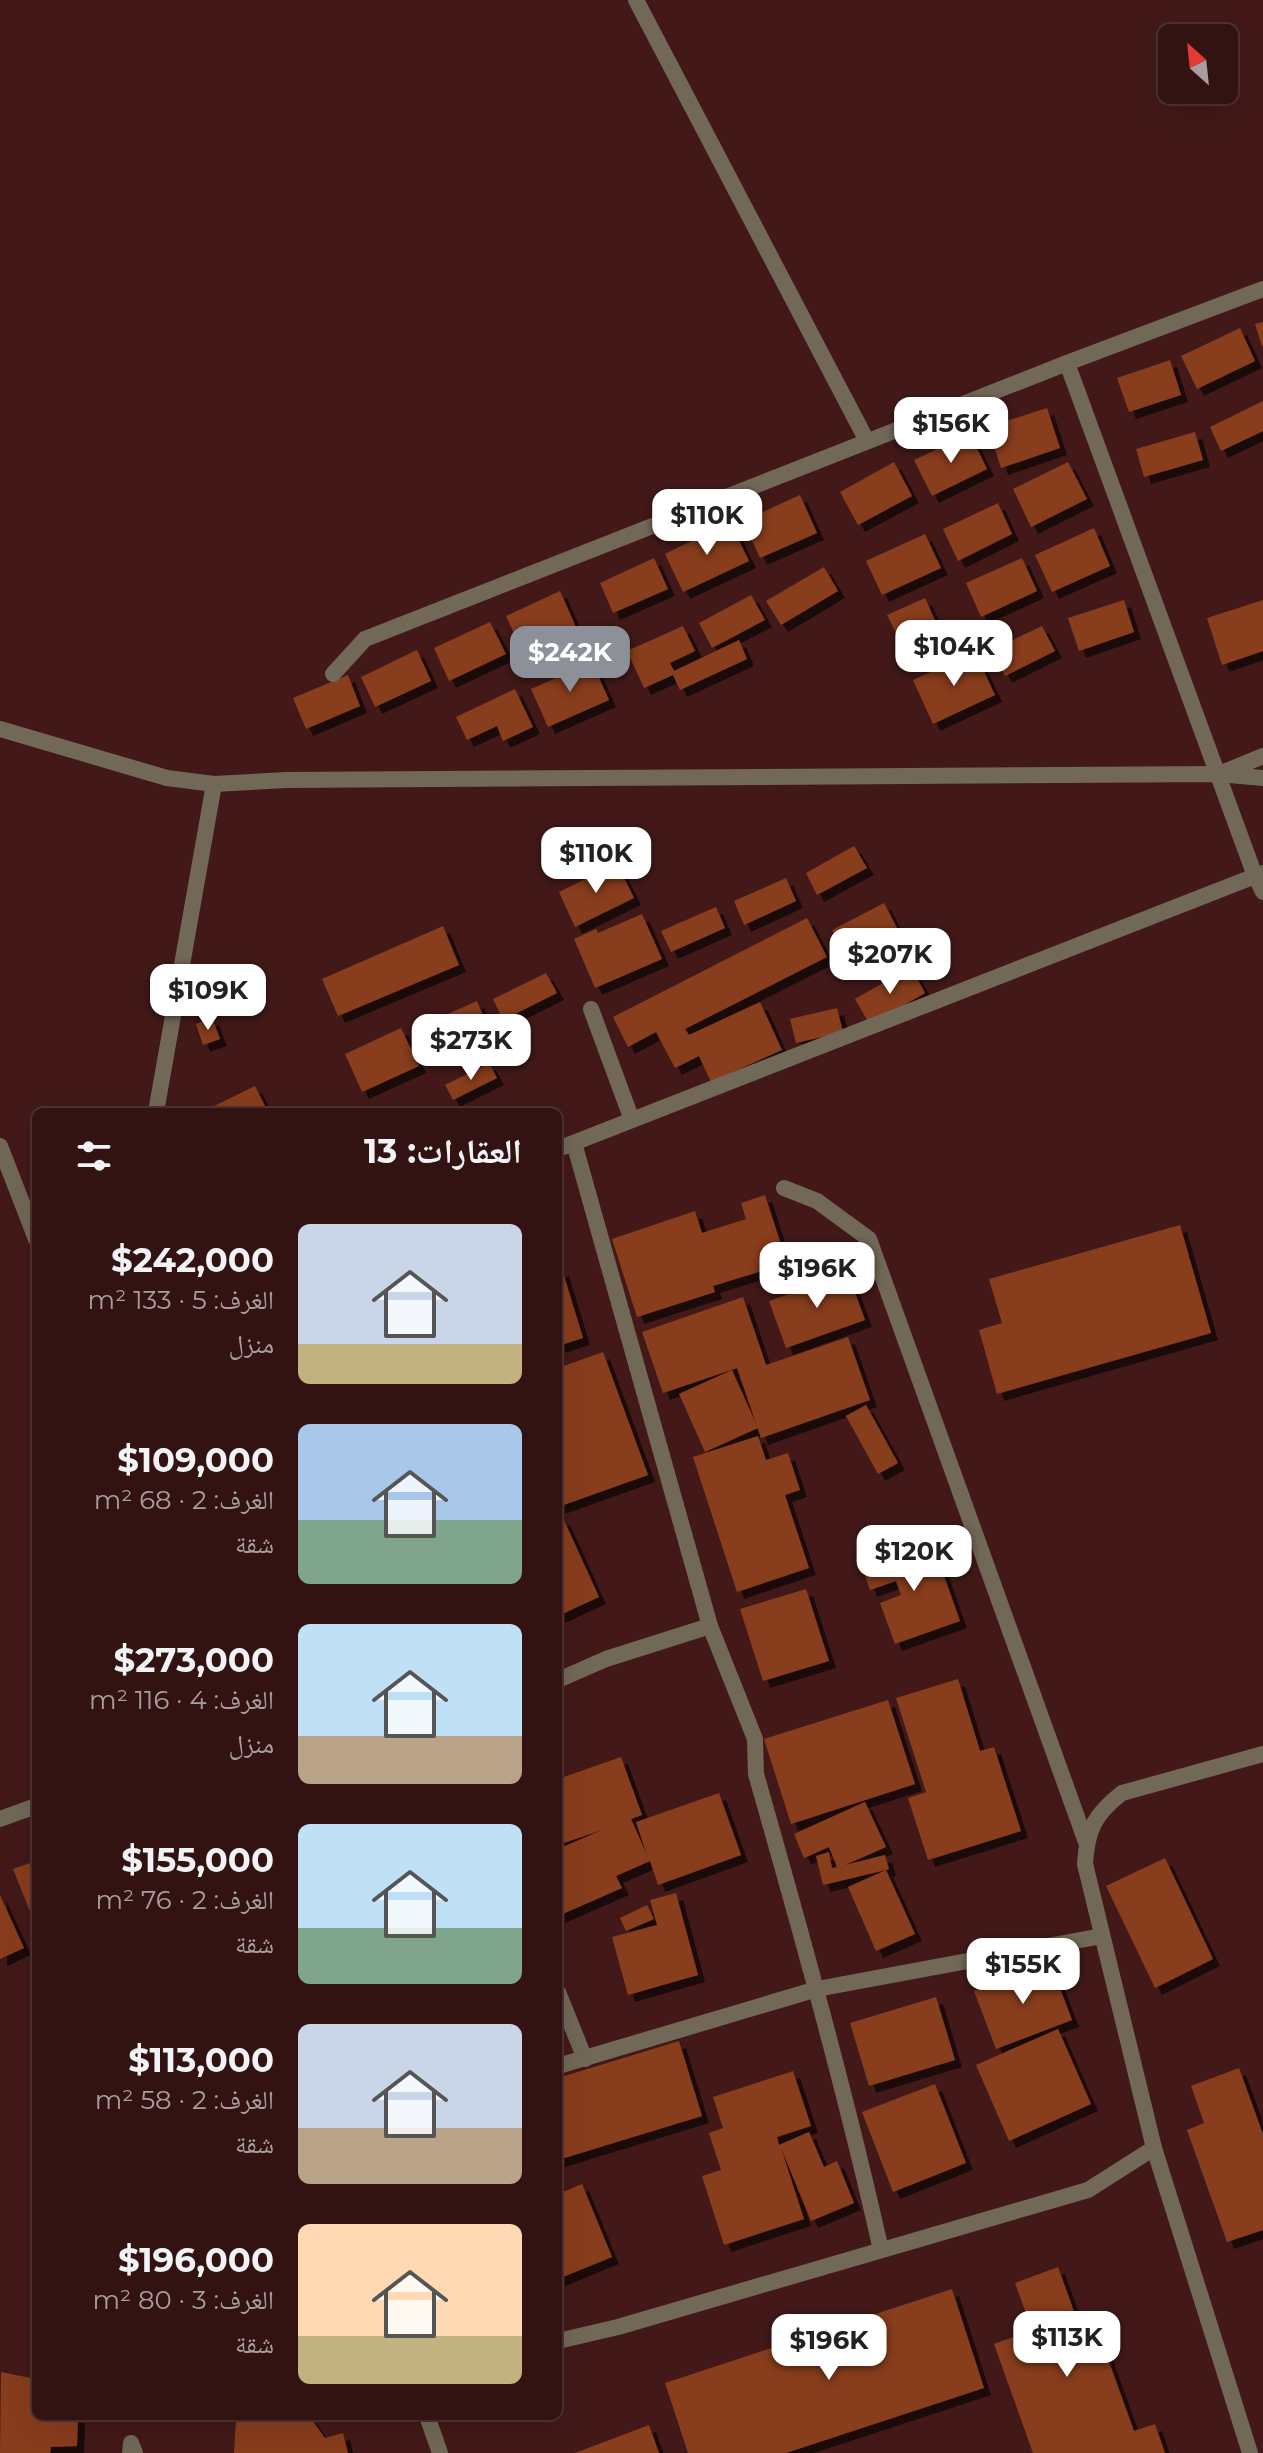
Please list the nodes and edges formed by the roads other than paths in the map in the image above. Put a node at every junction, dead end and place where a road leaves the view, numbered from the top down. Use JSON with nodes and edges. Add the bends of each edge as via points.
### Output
{"nodes":[{"id":1,"x":636,"y":0,"type":"edge"},
{"id":2,"x":1263,"y":289,"type":"edge"},
{"id":3,"x":1067,"y":363,"type":"junction"},
{"id":4,"x":867,"y":441,"type":"junction"},
{"id":5,"x":333,"y":674,"type":"dead end"},
{"id":6,"x":0,"y":729,"type":"edge"},
{"id":7,"x":1263,"y":756,"type":"edge"},
{"id":8,"x":1218,"y":774,"type":"junction"},
{"id":9,"x":1263,"y":778,"type":"edge"},
{"id":10,"x":214,"y":784,"type":"junction"},
{"id":11,"x":1259,"y":875,"type":"edge"},
{"id":12,"x":1263,"y":892,"type":"edge"},
{"id":13,"x":591,"y":1009,"type":"dead end"},
{"id":14,"x":157,"y":1108,"type":"edge"},
{"id":15,"x":632,"y":1120,"type":"junction"},
{"id":16,"x":0,"y":1146,"type":"edge"},
{"id":17,"x":566,"y":1146,"type":"edge"},
{"id":18,"x":784,"y":1188,"type":"dead end"},
{"id":19,"x":32,"y":1229,"type":"edge"},
{"id":20,"x":710,"y":1626,"type":"junction"},
{"id":21,"x":562,"y":1678,"type":"edge"},
{"id":22,"x":1263,"y":1754,"type":"edge"},
{"id":23,"x":32,"y":1807,"type":"edge"},
{"id":24,"x":0,"y":1819,"type":"edge"},
{"id":25,"x":1086,"y":1842,"type":"junction"},
{"id":26,"x":1102,"y":1936,"type":"junction"},
{"id":27,"x":817,"y":1989,"type":"junction"},
{"id":28,"x":562,"y":2002,"type":"edge"},
{"id":29,"x":585,"y":2059,"type":"junction"},
{"id":30,"x":562,"y":2065,"type":"edge"},
{"id":31,"x":1154,"y":2148,"type":"junction"},
{"id":32,"x":881,"y":2250,"type":"junction"},
{"id":33,"x":562,"y":2340,"type":"edge"},
{"id":34,"x":428,"y":2420,"type":"edge"},
{"id":35,"x":440,"y":2453,"type":"edge"},
{"id":36,"x":1250,"y":2453,"type":"edge"}],
"edges":[{"from":1,"to":4,"type":"street"},
{"from":2,"to":3,"type":"street"},
{"from":3,"to":4,"type":"street"},
{"from":3,"to":8,"type":"street"},
{"from":4,"to":5,"type":"street","via":[[365,639]]},
{"from":6,"to":10,"type":"street","via":[[167,778]]},
{"from":7,"to":8,"type":"street"},
{"from":8,"to":9,"type":"street"},
{"from":8,"to":10,"type":"street"},
{"from":8,"to":11,"type":"street"},
{"from":10,"to":14,"type":"street"},
{"from":11,"to":12,"type":"street"},
{"from":11,"to":15,"type":"street"},
{"from":13,"to":15,"type":"street"},
{"from":15,"to":17,"type":"street"},
{"from":16,"to":19,"type":"street"},
{"from":17,"to":20,"type":"street"},
{"from":18,"to":25,"type":"street","via":[[817,1201],[869,1239]]},
{"from":20,"to":21,"type":"street"},
{"from":20,"to":27,"type":"street","via":[[755,1739],[756,1774]]},
{"from":22,"to":25,"type":"street","via":[[1122,1793],[1093,1823]]},
{"from":23,"to":24,"type":"street"},
{"from":25,"to":26,"type":"street","via":[[1085,1864]]},
{"from":26,"to":27,"type":"street"},
{"from":26,"to":31,"type":"street"},
{"from":27,"to":29,"type":"street"},
{"from":27,"to":32,"type":"street"},
{"from":28,"to":29,"type":"street"},
{"from":29,"to":30,"type":"street"},
{"from":31,"to":32,"type":"street","via":[[1088,2190]]},
{"from":31,"to":36,"type":"street"},
{"from":32,"to":33,"type":"street"},
{"from":34,"to":35,"type":"street"}]}
